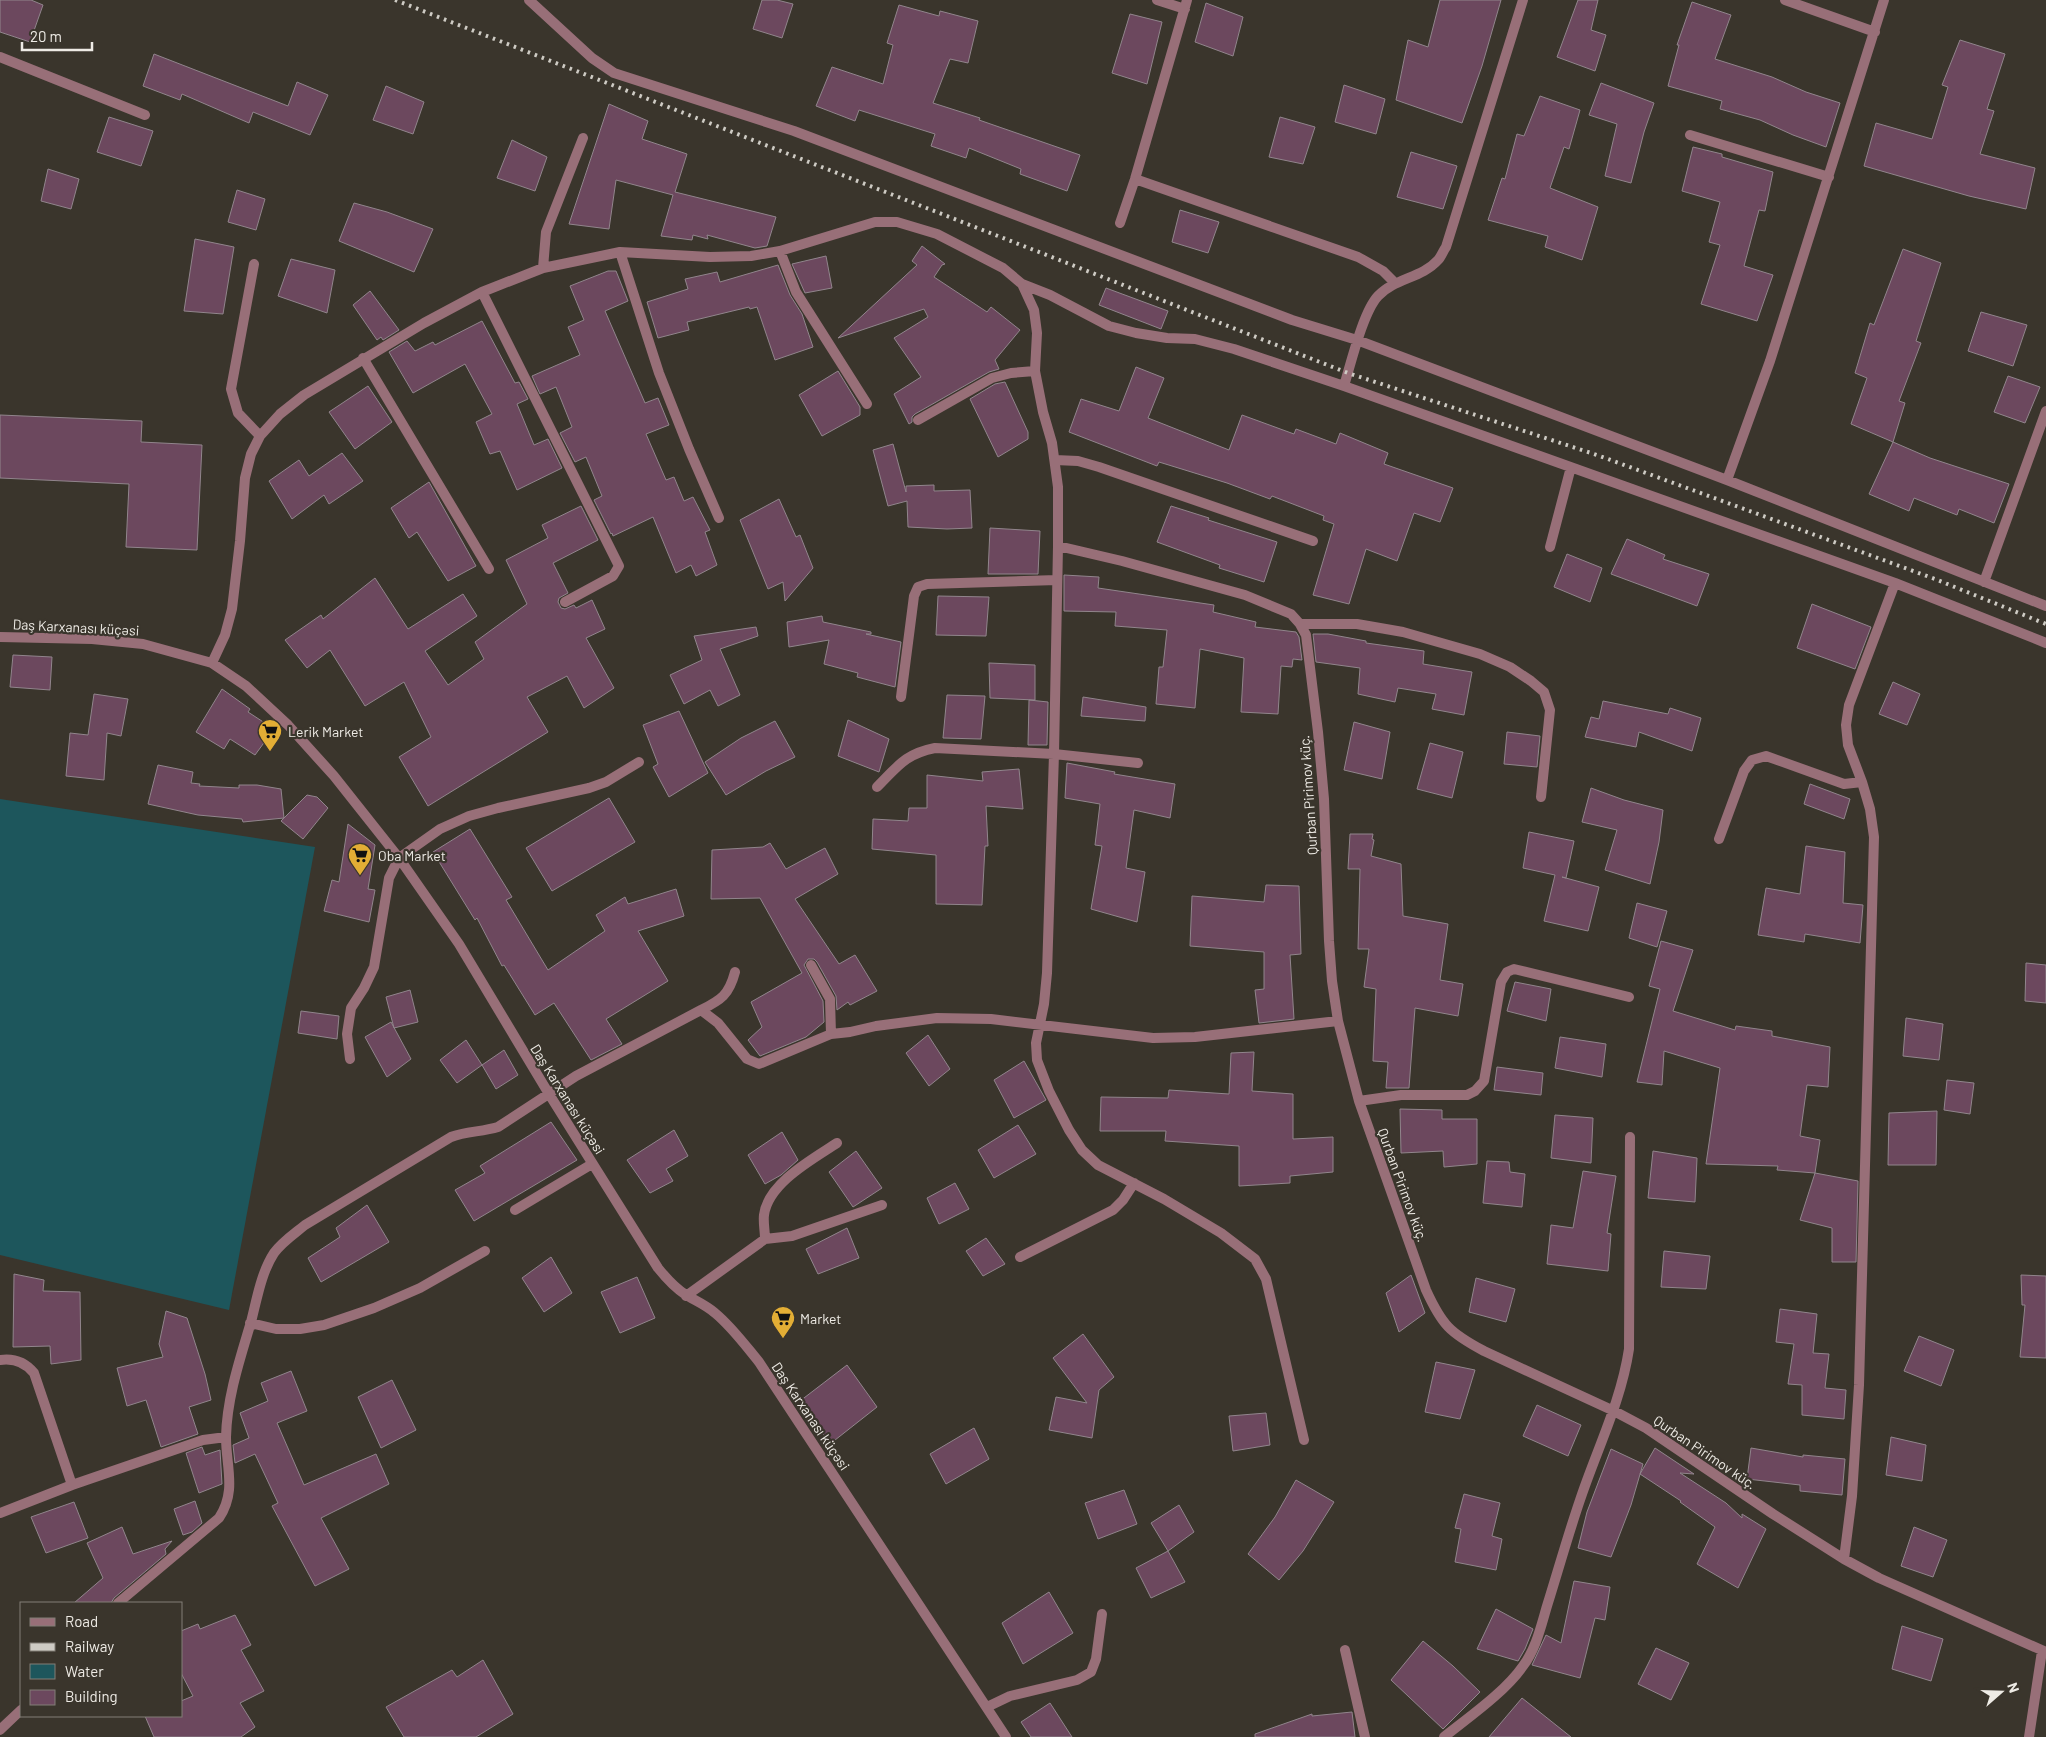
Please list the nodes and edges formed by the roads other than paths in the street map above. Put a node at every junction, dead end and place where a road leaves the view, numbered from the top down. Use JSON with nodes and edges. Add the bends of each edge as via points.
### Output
{"nodes":[{"id":1,"x":529,"y":0,"type":"edge"},
{"id":2,"x":1157,"y":0,"type":"edge"},
{"id":3,"x":1523,"y":0,"type":"edge"},
{"id":4,"x":1785,"y":0,"type":"edge"},
{"id":5,"x":1884,"y":0,"type":"edge"},
{"id":6,"x":1186,"y":4,"type":"edge"},
{"id":7,"x":1874,"y":32,"type":"junction"},
{"id":8,"x":0,"y":57,"type":"edge"},
{"id":9,"x":145,"y":115,"type":"dead end"},
{"id":10,"x":1690,"y":135,"type":"dead end"},
{"id":11,"x":583,"y":138,"type":"dead end"},
{"id":12,"x":1829,"y":176,"type":"junction"},
{"id":13,"x":1135,"y":179,"type":"junction"},
{"id":14,"x":1120,"y":223,"type":"dead end"},
{"id":15,"x":780,"y":251,"type":"junction"},
{"id":16,"x":620,"y":252,"type":"junction"},
{"id":17,"x":254,"y":264,"type":"dead end"},
{"id":18,"x":543,"y":268,"type":"junction"},
{"id":19,"x":1395,"y":283,"type":"junction"},
{"id":20,"x":1022,"y":284,"type":"junction"},
{"id":21,"x":482,"y":292,"type":"junction"},
{"id":22,"x":1358,"y":340,"type":"junction"},
{"id":23,"x":363,"y":358,"type":"junction"},
{"id":24,"x":1035,"y":371,"type":"junction"},
{"id":25,"x":1344,"y":386,"type":"junction"},
{"id":26,"x":867,"y":404,"type":"dead end"},
{"id":27,"x":2046,"y":411,"type":"edge"},
{"id":28,"x":918,"y":420,"type":"dead end"},
{"id":29,"x":260,"y":436,"type":"junction"},
{"id":30,"x":1056,"y":460,"type":"junction"},
{"id":31,"x":1571,"y":466,"type":"junction"},
{"id":32,"x":1727,"y":480,"type":"junction"},
{"id":33,"x":719,"y":518,"type":"dead end"},
{"id":34,"x":1313,"y":541,"type":"dead end"},
{"id":35,"x":1058,"y":546,"type":"junction"},
{"id":36,"x":1550,"y":547,"type":"dead end"},
{"id":37,"x":489,"y":569,"type":"dead end"},
{"id":38,"x":1056,"y":580,"type":"junction"},
{"id":39,"x":1984,"y":582,"type":"junction"},
{"id":40,"x":1895,"y":583,"type":"junction"},
{"id":41,"x":565,"y":602,"type":"dead end"},
{"id":42,"x":2046,"y":606,"type":"edge"},
{"id":43,"x":1300,"y":624,"type":"junction"},
{"id":44,"x":0,"y":637,"type":"edge"},
{"id":45,"x":2046,"y":643,"type":"edge"},
{"id":46,"x":212,"y":663,"type":"junction"},
{"id":47,"x":901,"y":697,"type":"dead end"},
{"id":48,"x":1054,"y":754,"type":"junction"},
{"id":49,"x":639,"y":762,"type":"dead end"},
{"id":50,"x":1138,"y":762,"type":"dead end"},
{"id":51,"x":1862,"y":782,"type":"junction"},
{"id":52,"x":877,"y":786,"type":"dead end"},
{"id":53,"x":1541,"y":797,"type":"dead end"},
{"id":54,"x":1719,"y":840,"type":"dead end"},
{"id":55,"x":399,"y":858,"type":"junction"},
{"id":56,"x":810,"y":965,"type":"dead end"},
{"id":57,"x":735,"y":972,"type":"dead end"},
{"id":58,"x":1629,"y":997,"type":"dead end"},
{"id":59,"x":701,"y":1010,"type":"junction"},
{"id":60,"x":1338,"y":1021,"type":"junction"},
{"id":61,"x":1041,"y":1025,"type":"junction"},
{"id":62,"x":831,"y":1034,"type":"junction"},
{"id":63,"x":350,"y":1059,"type":"dead end"},
{"id":64,"x":549,"y":1094,"type":"junction"},
{"id":65,"x":1359,"y":1101,"type":"junction"},
{"id":66,"x":1630,"y":1137,"type":"dead end"},
{"id":67,"x":838,"y":1143,"type":"dead end"},
{"id":68,"x":592,"y":1164,"type":"junction"},
{"id":69,"x":1134,"y":1183,"type":"junction"},
{"id":70,"x":882,"y":1204,"type":"dead end"},
{"id":71,"x":515,"y":1210,"type":"dead end"},
{"id":72,"x":766,"y":1239,"type":"junction"},
{"id":73,"x":485,"y":1251,"type":"dead end"},
{"id":74,"x":1020,"y":1257,"type":"dead end"},
{"id":75,"x":686,"y":1296,"type":"junction"},
{"id":76,"x":250,"y":1323,"type":"junction"},
{"id":77,"x":0,"y":1360,"type":"edge"},
{"id":78,"x":1614,"y":1411,"type":"junction"},
{"id":79,"x":226,"y":1437,"type":"junction"},
{"id":80,"x":1304,"y":1440,"type":"dead end"},
{"id":81,"x":72,"y":1485,"type":"junction"},
{"id":82,"x":0,"y":1513,"type":"edge"},
{"id":83,"x":1844,"y":1559,"type":"junction"},
{"id":84,"x":119,"y":1602,"type":"edge"},
{"id":85,"x":1102,"y":1614,"type":"dead end"},
{"id":86,"x":1345,"y":1650,"type":"dead end"},
{"id":87,"x":2044,"y":1652,"type":"edge"},
{"id":88,"x":987,"y":1707,"type":"junction"},
{"id":89,"x":20,"y":1711,"type":"edge"},
{"id":90,"x":0,"y":1730,"type":"edge"},
{"id":91,"x":1006,"y":1737,"type":"edge"},
{"id":92,"x":1364,"y":1737,"type":"edge"},
{"id":93,"x":1444,"y":1737,"type":"edge"},
{"id":94,"x":2029,"y":1737,"type":"edge"}],
"edges":[{"from":1,"to":22,"type":"street","via":[[592,58],[614,73],[794,131],[1292,320]]},
{"from":2,"to":6,"type":"street"},
{"from":3,"to":19,"type":"street","via":[[1446,247],[1438,260],[1421,274]]},
{"from":4,"to":7,"type":"street"},
{"from":5,"to":7,"type":"street"},
{"from":6,"to":13,"type":"street"},
{"from":7,"to":12,"type":"street"},
{"from":8,"to":9,"type":"street"},
{"from":10,"to":12,"type":"street"},
{"from":11,"to":18,"type":"street","via":[[546,232]]},
{"from":12,"to":32,"type":"street","via":[[1770,361]]},
{"from":13,"to":14,"type":"street"},
{"from":13,"to":19,"type":"street","via":[[1358,257],[1383,271]]},
{"from":15,"to":16,"type":"street","via":[[751,256],[710,257]]},
{"from":15,"to":20,"type":"street","via":[[875,222],[897,222],[937,234],[1003,268]]},
{"from":15,"to":26,"type":"street","via":[[796,292]]},
{"from":16,"to":18,"type":"street"},
{"from":16,"to":33,"type":"street","via":[[660,372]]},
{"from":17,"to":29,"type":"street","via":[[231,389],[238,413]]},
{"from":18,"to":21,"type":"street"},
{"from":19,"to":22,"type":"street","via":[[1377,297]]},
{"from":20,"to":24,"type":"street","via":[[1034,310],[1038,333]]},
{"from":20,"to":25,"type":"street","via":[[1109,326],[1234,349]]},
{"from":21,"to":23,"type":"street"},
{"from":21,"to":41,"type":"street","via":[[619,566],[613,576]]},
{"from":22,"to":25,"type":"street"},
{"from":22,"to":32,"type":"street"},
{"from":23,"to":29,"type":"street","via":[[304,395]]},
{"from":23,"to":37,"type":"street"},
{"from":24,"to":28,"type":"street","via":[[992,378]]},
{"from":24,"to":30,"type":"street"},
{"from":25,"to":31,"type":"street"},
{"from":27,"to":39,"type":"street"},
{"from":29,"to":46,"type":"street","via":[[245,478],[232,609]]},
{"from":30,"to":34,"type":"street","via":[[1078,461],[1099,467]]},
{"from":30,"to":35,"type":"street"},
{"from":31,"to":36,"type":"street"},
{"from":31,"to":40,"type":"street"},
{"from":32,"to":39,"type":"street"},
{"from":35,"to":38,"type":"street"},
{"from":35,"to":43,"type":"street","via":[[1212,584],[1291,614]]},
{"from":38,"to":47,"type":"street","via":[[927,584],[918,587],[914,596]]},
{"from":38,"to":48,"type":"street"},
{"from":39,"to":42,"type":"street"},
{"from":40,"to":45,"type":"street"},
{"from":40,"to":51,"type":"street","via":[[1849,705],[1848,744]]},
{"from":43,"to":53,"type":"street","via":[[1357,624],[1402,632],[1480,654],[1531,681],[1544,692],[1550,710]]},
{"from":43,"to":60,"type":"street","name":"Qurban Pirimov küç.","via":[[1308,646],[1318,732],[1329,941]]},
{"from":44,"to":46,"type":"street","name":"Daş Karxanası küçəsi","via":[[92,639],[143,644]]},
{"from":46,"to":55,"type":"street","name":"Daş Karxanası küçəsi","via":[[246,686],[288,724]]},
{"from":48,"to":50,"type":"street"},
{"from":48,"to":52,"type":"street","via":[[936,748],[909,756]]},
{"from":48,"to":61,"type":"street","via":[[1047,973]]},
{"from":49,"to":55,"type":"street","via":[[606,782],[589,788],[469,816],[440,830]]},
{"from":51,"to":54,"type":"street","via":[[1844,784],[1766,756],[1752,760],[1744,771]]},
{"from":51,"to":83,"type":"street","via":[[1870,809],[1874,846],[1859,1385],[1852,1496]]},
{"from":55,"to":63,"type":"street","via":[[389,878],[374,967],[351,1008],[347,1034]]},
{"from":55,"to":64,"type":"street","name":"Daş Karxanası küçəsi","via":[[459,944]]},
{"from":56,"to":62,"type":"street","via":[[830,999]]},
{"from":57,"to":59,"type":"street","via":[[730,988],[717,1002]]},
{"from":58,"to":65,"type":"street","via":[[1514,969],[1507,972],[1501,982],[1484,1081],[1475,1091],[1467,1095],[1401,1095]]},
{"from":59,"to":62,"type":"street","via":[[718,1023],[746,1059],[759,1064]]},
{"from":59,"to":64,"type":"street","via":[[576,1076]]},
{"from":60,"to":61,"type":"street","via":[[1195,1037],[1153,1038]]},
{"from":60,"to":65,"type":"street","name":"Qurban Pirimov küç."},
{"from":61,"to":62,"type":"street","via":[[991,1019],[937,1018]]},
{"from":61,"to":69,"type":"street","via":[[1036,1043],[1037,1060],[1069,1130],[1082,1150],[1098,1165]]},
{"from":64,"to":68,"type":"street","name":"Daş Karxanası küçəsi"},
{"from":64,"to":76,"type":"street","via":[[498,1127],[451,1137],[305,1225],[283,1242],[274,1254],[264,1275]]},
{"from":65,"to":78,"type":"street","name":"Qurban Pirimov küç.","via":[[1438,1317],[1464,1340]]},
{"from":66,"to":78,"type":"street","via":[[1629,1349],[1625,1377]]},
{"from":67,"to":72,"type":"street","via":[[792,1174],[775,1191],[764,1214]]},
{"from":68,"to":71,"type":"street"},
{"from":68,"to":75,"type":"street","name":"Daş Karxanası küçəsi","via":[[658,1268]]},
{"from":69,"to":74,"type":"street","via":[[1113,1210]]},
{"from":69,"to":80,"type":"street","via":[[1222,1233],[1255,1259],[1266,1278]]},
{"from":70,"to":72,"type":"street","via":[[792,1236]]},
{"from":72,"to":75,"type":"street"},
{"from":73,"to":76,"type":"street","via":[[420,1288],[324,1325],[300,1330]]},
{"from":75,"to":88,"type":"street","name":"Daş Karxanası küçəsi","via":[[715,1312],[759,1362]]},
{"from":76,"to":79,"type":"street","via":[[231,1392]]},
{"from":77,"to":81,"type":"street","via":[[10,1358],[28,1365],[34,1373]]},
{"from":78,"to":83,"type":"street","name":"Qurban Pirimov küç.","via":[[1646,1428]]},
{"from":78,"to":93,"type":"street","via":[[1580,1500],[1536,1642],[1524,1666]]},
{"from":79,"to":81,"type":"street","via":[[203,1440]]},
{"from":79,"to":84,"type":"street","via":[[230,1491],[220,1518]]},
{"from":81,"to":82,"type":"street"},
{"from":83,"to":87,"type":"street","name":"Qurban Pirimov küç."},
{"from":85,"to":88,"type":"street","via":[[1091,1672],[1078,1680],[1010,1696]]},
{"from":86,"to":92,"type":"street"},
{"from":87,"to":94,"type":"street"},
{"from":88,"to":91,"type":"street","name":"Daş Karxanası küçəsi"},
{"from":89,"to":90,"type":"street"}]}
